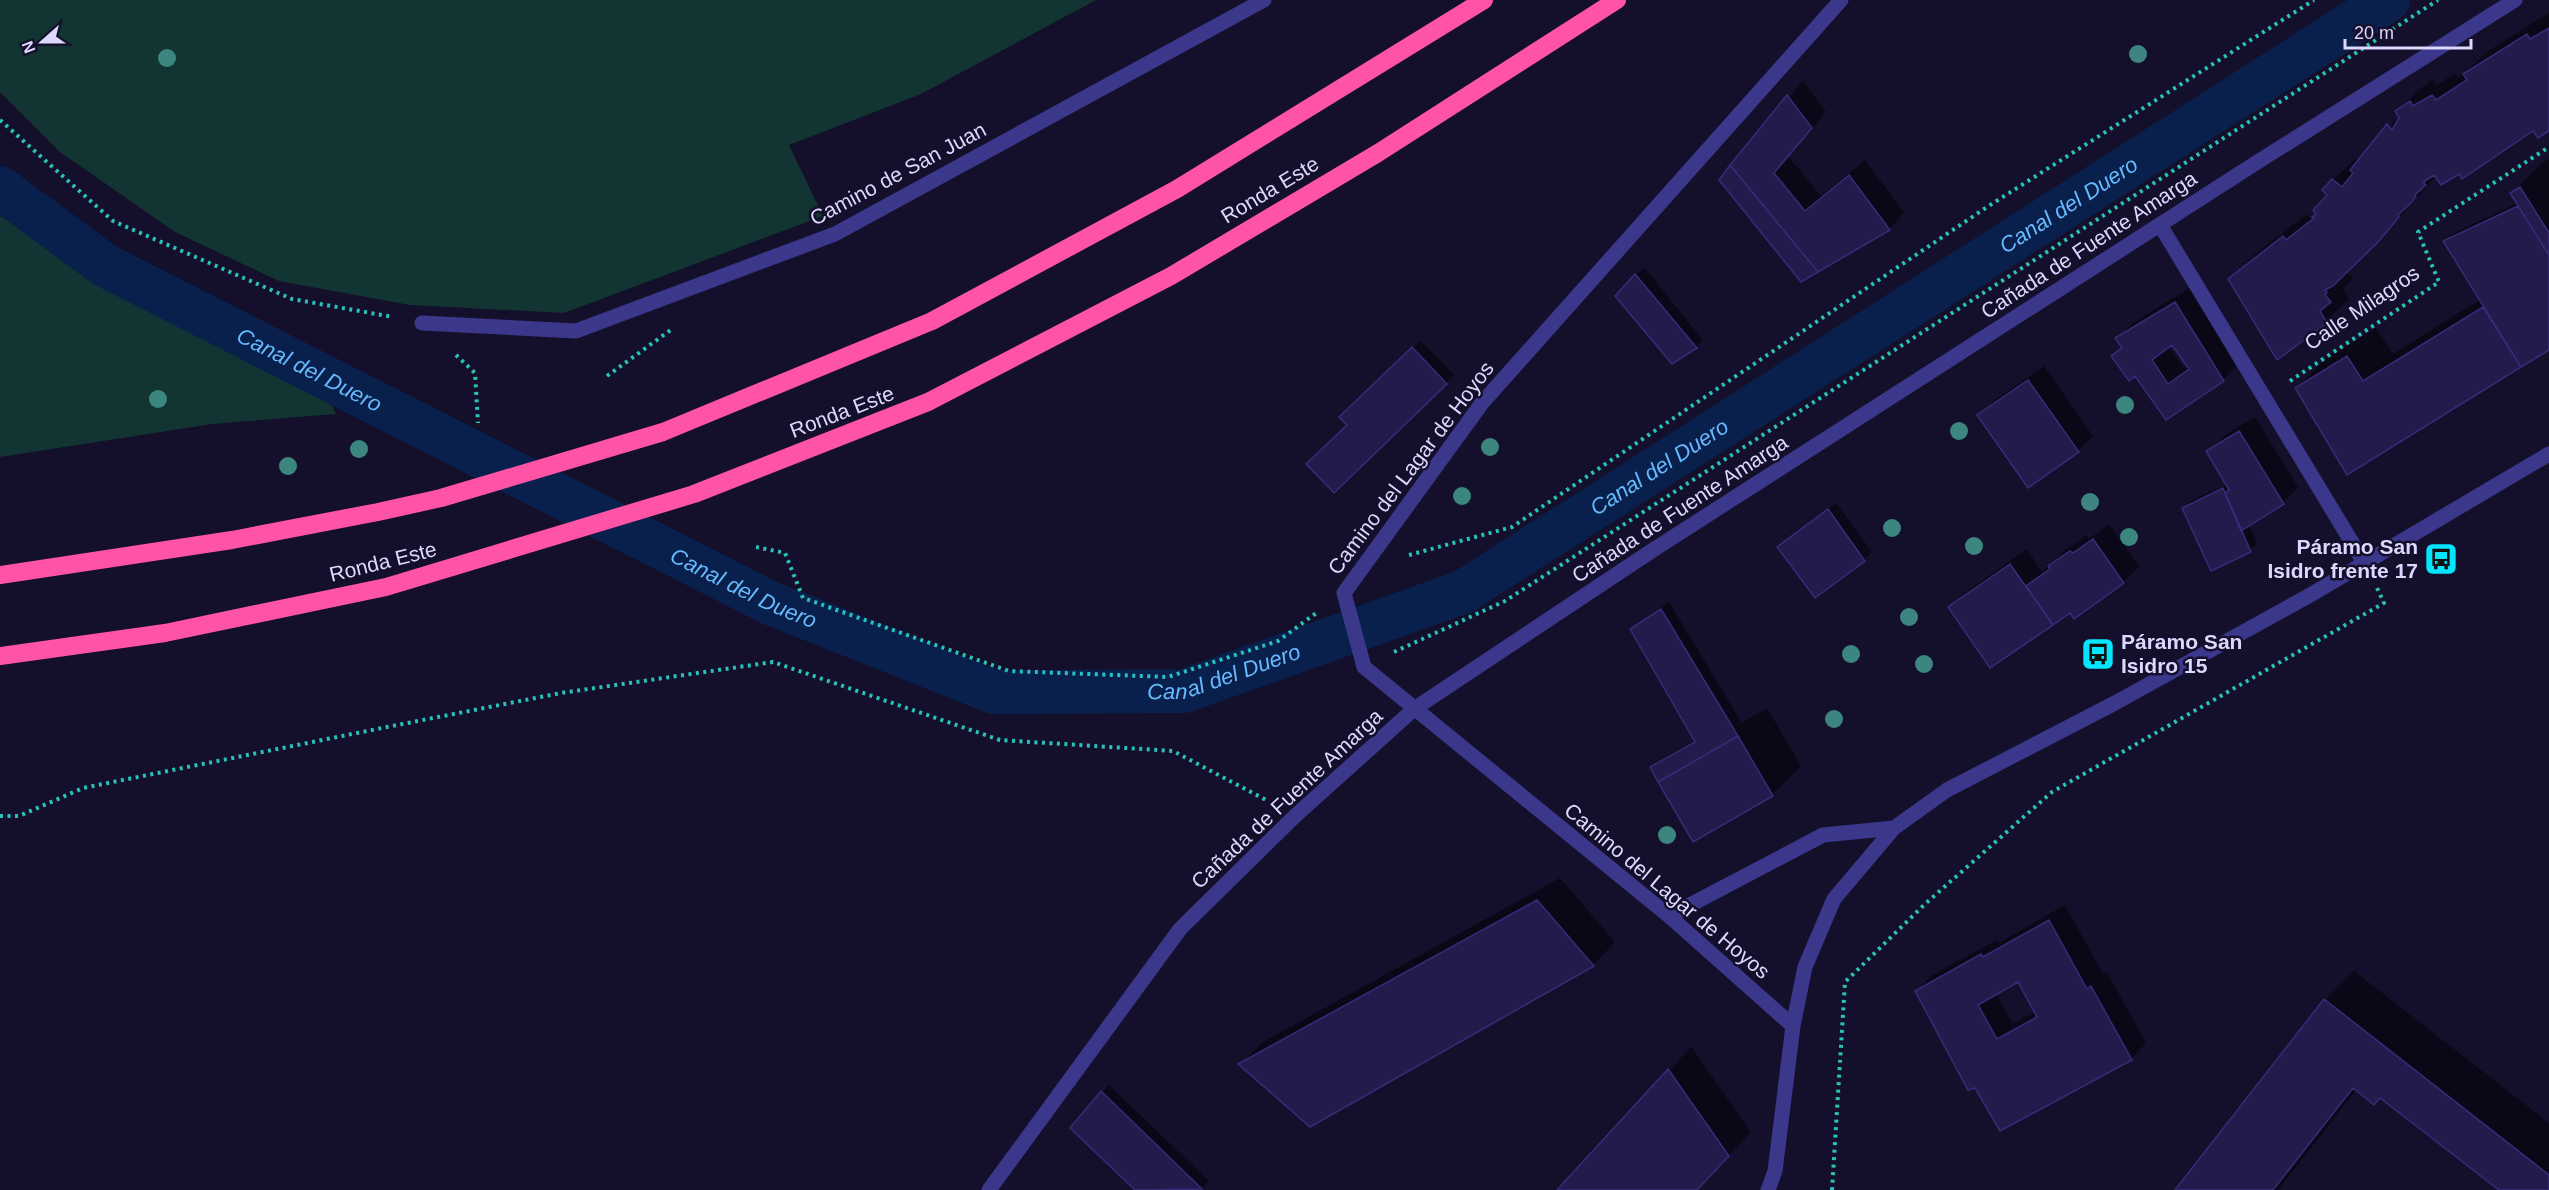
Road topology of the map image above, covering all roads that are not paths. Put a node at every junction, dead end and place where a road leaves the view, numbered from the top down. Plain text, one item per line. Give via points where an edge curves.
1 (1264, 0) edge
2 (1484, 0) edge
3 (1617, 0) edge
4 (1841, 0) edge
5 (2514, 0) edge
6 (2160, 225) junction
7 (422, 323) road end
8 (2549, 454) edge
9 (2365, 564) junction
10 (0, 576) edge
11 (0, 656) edge
12 (1414, 709) junction
13 (1894, 828) junction
14 (1669, 916) junction
15 (1793, 1026) junction
16 (989, 1190) edge
17 (1768, 1190) edge

1 - 7 street, Camino de San Juan via 835,234 576,331
2 - 10 highway via 1177,189 932,321 663,432 441,498 232,540
3 - 11 highway, Ronda Este via 1378,153 1171,276 928,402 694,494 386,587 165,633
4 - 12 street, Camino del Lagar de Hoyos via 1482,403 1344,593 1364,667
5 - 6 street, Cañada de Fuente Amarga
6 - 9 street
6 - 12 street, Cañada de Fuente Amarga via 1653,550
8 - 9 street
9 - 13 street via 2115,704 1947,790
12 - 14 street, Camino del Lagar de Hoyos
12 - 16 street, Cañada de Fuente Amarga via 1295,816 1180,929
13 - 14 street via 1823,835
13 - 15 street via 1834,899 1805,967
14 - 15 street, Camino del Lagar de Hoyos
15 - 17 street via 1775,1172

